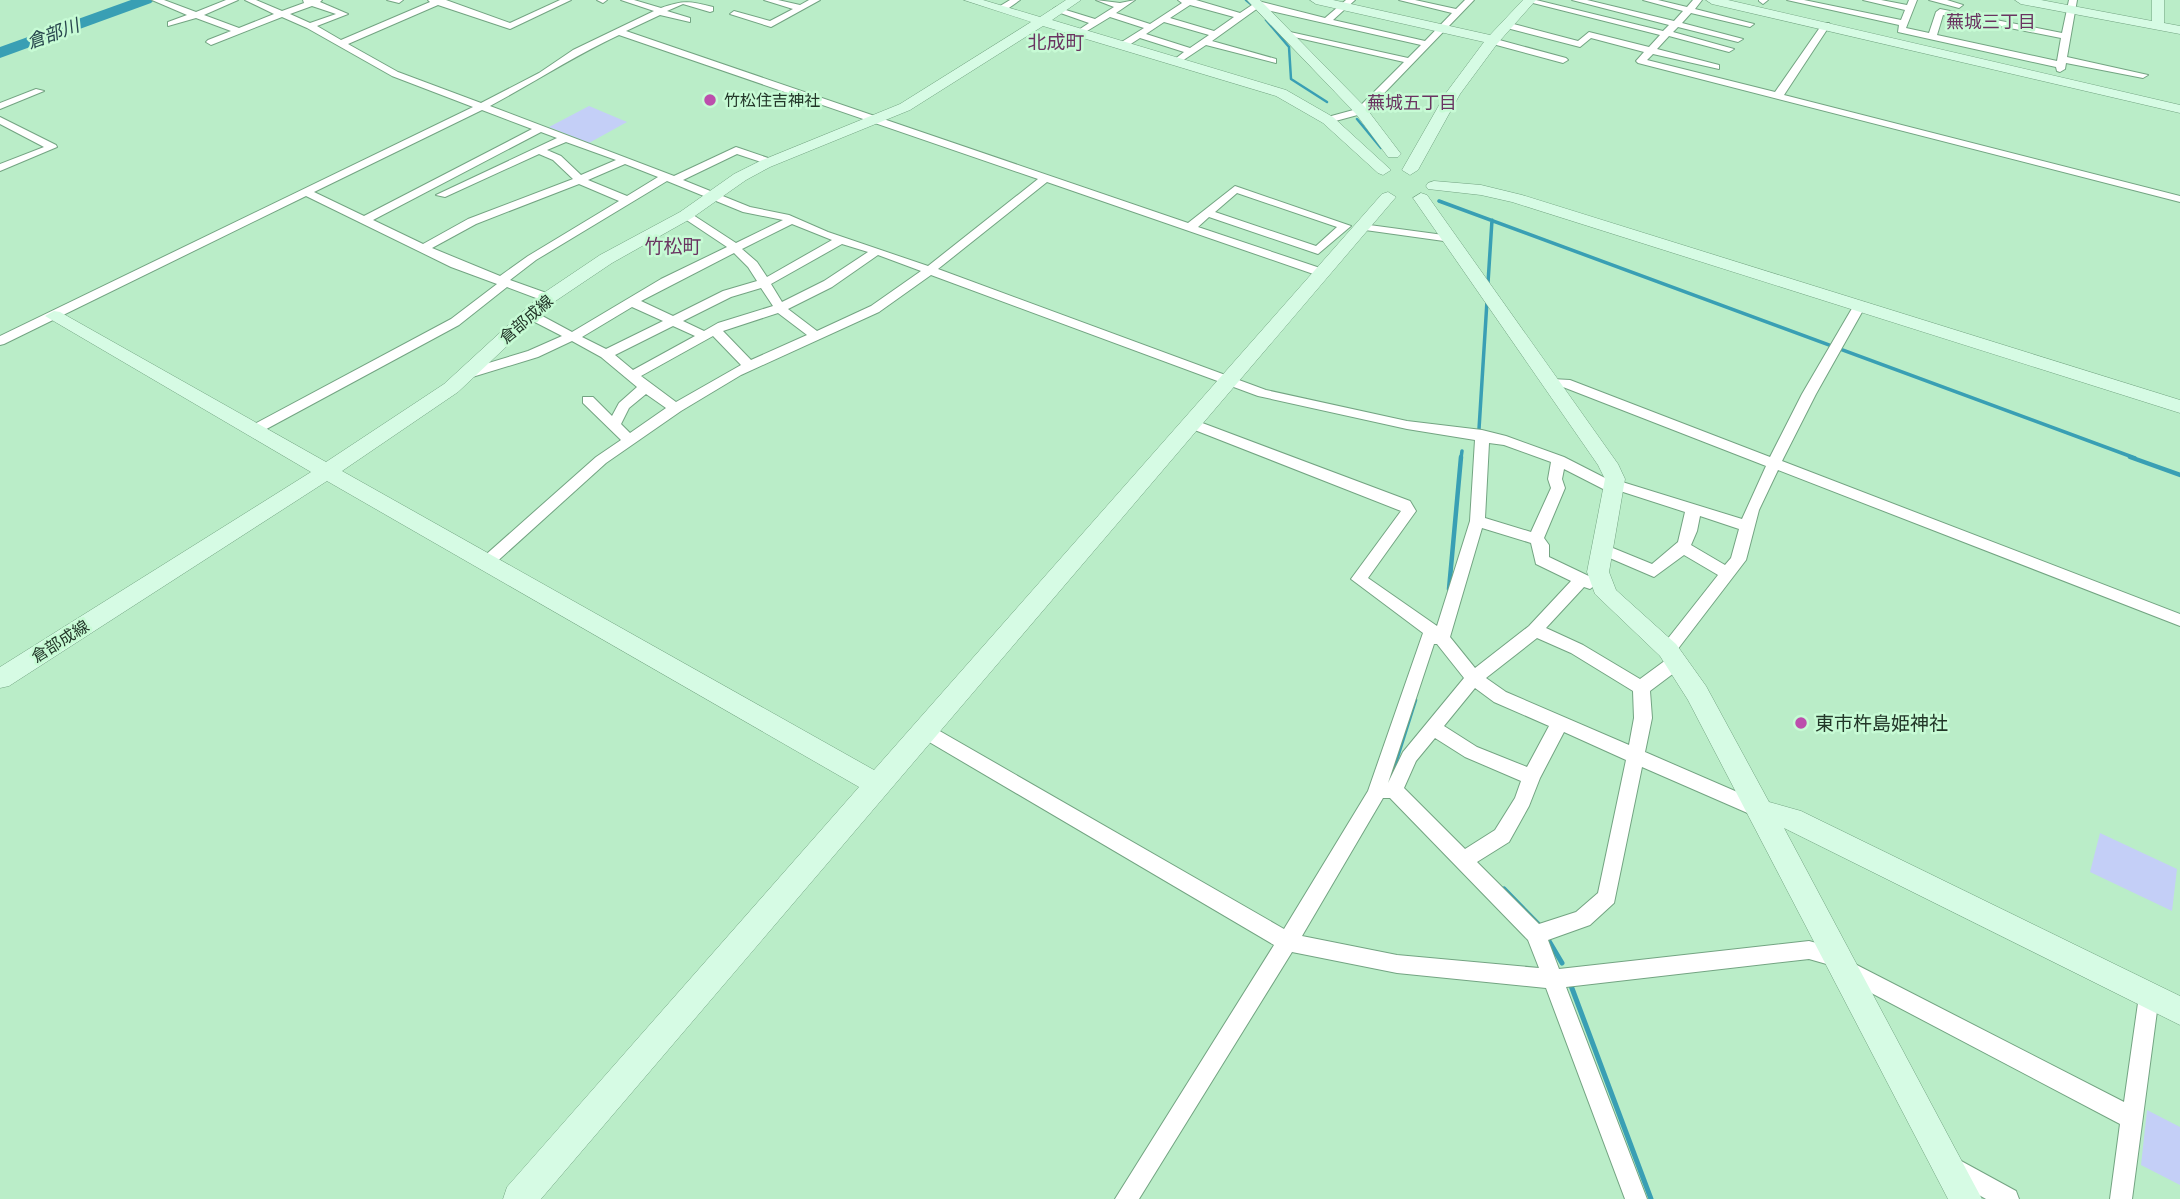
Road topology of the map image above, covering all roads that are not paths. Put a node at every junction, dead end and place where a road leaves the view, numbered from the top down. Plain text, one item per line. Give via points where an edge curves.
1 (156, 0) edge
2 (234, 0) edge
3 (249, 0) edge
4 (391, 0) edge
5 (400, 0) edge
6 (567, 0) edge
7 (625, 0) edge
8 (768, 0) edge
9 (816, 0) edge
10 (970, 0) edge
11 (1016, 0) edge
12 (1075, 0) edge
13 (1100, 0) edge
14 (1131, 0) edge
15 (1320, 0) edge
16 (1403, 0) edge
17 (1470, 0) edge
18 (1576, 0) edge
19 (1647, 0) edge
20 (1698, 0) edge
21 (1712, 0) edge
22 (1791, 0) edge
23 (1867, 0) edge
24 (1933, 0) edge
25 (2021, 0) edge
26 (2158, 0) edge
27 (312, 1) edge
28 (437, 1) edge
29 (683, 1) edge
30 (1187, 1) edge
31 (1529, 1) edge
32 (1757, 2) edge
33 (1256, 3) edge
34 (1347, 3) edge
35 (1911, 4) edge
36 (2072, 5) edge
37 (1122, 6) junction
38 (800, 8) junction
39 (1003, 8) junction
40 (710, 9) dead end
41 (1688, 10) junction
42 (661, 11) junction
43 (1459, 12) junction
44 (284, 13) junction
45 (734, 13) dead end
46 (1109, 14) junction
47 (195, 15) junction
48 (1049, 15) junction
49 (1241, 16) junction
50 (1163, 19) junction
51 (687, 20) dead end
52 (1327, 21) junction
53 (1097, 22) junction
54 (1904, 23) junction
55 (171, 24) dead end
56 (1675, 24) junction
57 (1750, 24) dead end
58 (1506, 25) junction
59 (1826, 25) junction
60 (310, 26) junction
61 (2158, 26) junction
62 (1151, 27) junction
63 (1444, 28) junction
64 (2180, 30) edge
65 (240, 31) junction
66 (1082, 31) junction
67 (2067, 31) junction
68 (619, 32) junction
69 (1284, 32) junction
70 (1665, 33) junction
71 (1216, 34) junction
72 (1139, 35) junction
73 (1932, 37) junction
74 (1738, 39) dead end
75 (1492, 41) junction
76 (211, 42) dead end
77 (1205, 42) junction
78 (341, 43) junction
79 (1427, 44) junction
80 (1123, 45) junction
81 (1729, 49) dead end
82 (1192, 51) junction
83 (1650, 51) junction
84 (1563, 60) dead end
85 (1273, 61) dead end
86 (1410, 61) junction
87 (1176, 62) junction
88 (1716, 67) dead end
89 (2060, 67) junction
90 (2143, 75) dead end
91 (39, 92) dead end
92 (1778, 96) junction
93 (0, 106) edge
94 (482, 106) junction
95 (2180, 109) edge
96 (1361, 111) junction
97 (0, 120) edge
98 (878, 120) junction
99 (1328, 120) junction
100 (542, 128) junction
101 (566, 138) junction
102 (540, 151) junction
103 (1393, 154) dead end
104 (625, 160) junction
105 (770, 162) junction
106 (0, 168) edge
107 (1410, 170) junction
108 (1046, 178) junction
109 (670, 179) junction
110 (581, 181) junction
111 (1379, 184) junction
112 (306, 192) junction
113 (1428, 192) junction
114 (440, 195) dead end
115 (712, 197) junction
116 (2180, 199) edge
117 (627, 200) junction
118 (1207, 213) junction
119 (686, 215) junction
120 (364, 220) junction
121 (792, 220) junction
122 (1362, 227) junction
123 (1190, 228) junction
124 (842, 239) junction
125 (1451, 239) junction
126 (424, 248) junction
127 (735, 248) junction
128 (877, 251) junction
129 (930, 270) junction
130 (1322, 273) junction
131 (503, 282) junction
132 (765, 283) junction
133 (548, 298) junction
134 (632, 302) junction
135 (1860, 306) junction
136 (780, 308) junction
137 (529, 314) junction
138 (54, 316) junction
139 (674, 322) junction
140 (710, 333) junction
141 (574, 336) junction
142 (817, 337) junction
143 (0, 341) edge
144 (606, 354) junction
145 (749, 366) junction
146 (464, 375) junction
147 (631, 376) junction
148 (1230, 382) junction
149 (1552, 383) junction
150 (645, 387) junction
151 (588, 400) dead end
152 (2180, 407) edge
153 (676, 408) junction
154 (1192, 424) junction
155 (613, 425) junction
156 (254, 430) junction
157 (1482, 435) junction
158 (629, 440) junction
159 (1559, 460) junction
160 (1774, 463) junction
161 (326, 472) junction
162 (1614, 486) junction
163 (1693, 509) junction
164 (1476, 521) junction
165 (1747, 526) junction
166 (1536, 539) junction
167 (1682, 547) junction
168 (1603, 549) junction
169 (487, 562) junction
170 (1728, 574) junction
171 (1582, 579) junction
172 (1603, 589) junction
173 (2180, 620) edge
174 (1535, 630) junction
175 (1442, 638) junction
176 (1672, 656) junction
177 (1474, 678) junction
178 (0, 679) edge
179 (1641, 688) junction
180 (1560, 723) junction
181 (1435, 729) junction
182 (925, 730) junction
183 (1636, 756) junction
184 (1531, 777) junction
185 (876, 784) junction
186 (1391, 787) junction
187 (1762, 811) junction
188 (1468, 857) junction
189 (1543, 932) junction
190 (1287, 942) junction
191 (1843, 964) junction
192 (1553, 979) junction
193 (2149, 996) junction
194 (2180, 1011) edge
195 (2132, 1118) junction
196 (1948, 1165) junction
197 (519, 1199) edge
198 (1126, 1199) edge
199 (1636, 1199) edge
200 (1966, 1199) edge
201 (2008, 1199) edge
202 (2121, 1199) edge

1 - 47 street
2 - 47 street
3 - 44 street
4 - 5 street
6 - 28 street via 510,26
7 - 42 street
8 - 38 street
9 - 38 street
10 - 39 street
11 - 39 street
12 - 48 street, 倉部成線
13 - 37 street
14 - 37 street
15 - 34 street
16 - 43 street
17 - 43 street
18 - 56 street
19 - 41 street
20 - 41 street
21 - 32 street
22 - 54 street
23 - 35 street
24 - 67 street
25 - 36 street
26 - 61 street
27 - 44 street
27 - 60 street via 344,14
28 - 78 street
29 - 40 street
29 - 42 street
30 - 49 street
30 - 50 street
31 - 58 street
31 - 70 street
32 - 59 street
33 - 49 street
33 - 52 street
33 - 69 street
34 - 52 street
34 - 63 street
35 - 54 street
36 - 61 street
36 - 67 street
37 - 46 street
38 - 45 street via 771,24
39 - 48 street
41 - 56 street
41 - 57 street
42 - 51 street
42 - 68 street
43 - 63 street
44 - 60 street
44 - 65 street
46 - 53 street
46 - 62 street
47 - 55 street
47 - 65 street
48 - 53 street
48 - 66 street
48 - 98 street, 倉部成線
49 - 71 street
50 - 62 street
50 - 71 street
52 - 79 street
53 - 66 street
54 - 73 street via 1901,30
56 - 70 street
56 - 74 street
58 - 75 street
58 - 83 street via 1580,44 1589,35
59 - 89 street
59 - 92 street
60 - 78 street
61 - 64 street
62 - 72 street
63 - 75 street
63 - 79 street
65 - 76 street
66 - 80 street
67 - 73 street via 1940,12
67 - 89 street
68 - 94 street
68 - 98 street
69 - 86 street
69 - 96 street
70 - 81 street
70 - 83 street
71 - 77 street
72 - 80 street
72 - 82 street
73 - 89 street
75 - 84 street
75 - 107 street via 1452,93
77 - 82 street
77 - 85 street
78 - 94 street via 395,74
79 - 86 street
80 - 87 street
82 - 87 street
83 - 88 street
83 - 92 street via 1641,61
86 - 96 street
87 - 99 street via 1281,93
89 - 90 street
89 - 95 street
91 - 93 street
92 - 116 street
94 - 100 street
94 - 112 street
96 - 99 street
96 - 103 street
97 - 106 street via 52,147
98 - 105 street, 倉部成線
98 - 108 street
99 - 111 street
100 - 101 street
100 - 120 street
101 - 102 street
101 - 104 street
102 - 110 street via 557,158
102 - 114 street
104 - 109 street
104 - 110 street
105 - 109 street via 736,150
105 - 115 street, 倉部成線
107 - 111 street
107 - 113 street via 1424,174
108 - 123 street
108 - 129 street
109 - 115 street
109 - 117 street
110 - 117 street
110 - 126 street via 524,199 450,231
111 - 113 street via 1405,200
111 - 122 street
112 - 120 street
112 - 138 street
113 - 125 street
113 - 135 street via 1481,190 1516,198
115 - 119 street, 倉部成線
115 - 121 street
117 - 131 street via 532,258
118 - 118 street via 1235,189 1345,226 1318,251
118 - 123 street
119 - 127 street
119 - 133 street, 倉部成線 via 606,259
120 - 126 street
121 - 124 street
121 - 127 street
122 - 125 street
122 - 130 street
123 - 130 street
124 - 128 street
124 - 132 street
125 - 149 street
126 - 131 street
127 - 132 street
127 - 134 street
128 - 129 street
128 - 136 street via 828,284
129 - 142 street via 875,310
129 - 148 street
130 - 148 street
131 - 133 street
131 - 156 street via 455,323
132 - 136 street
132 - 139 street via 727,294
133 - 137 street, 倉部成線
134 - 139 street
134 - 141 street
135 - 152 street
135 - 160 street
136 - 140 street
136 - 142 street
137 - 141 street
137 - 146 street, 倉部成線
138 - 143 street
138 - 156 street
139 - 140 street
139 - 144 street
140 - 145 street
140 - 147 street
141 - 144 street
141 - 146 street
142 - 145 street
144 - 147 street
145 - 153 street
146 - 161 street, 倉部成線
147 - 150 street
148 - 154 street
148 - 157 street via 1312,406
149 - 160 street via 1565,383
149 - 162 street via 1608,464
150 - 153 street
150 - 155 street via 624,406
151 - 155 street
153 - 158 street
154 - 175 street via 1405,505 1409,511 1359,579
154 - 182 street
155 - 158 street
156 - 161 street
157 - 159 street
157 - 164 street
158 - 169 street
159 - 162 street
159 - 166 street via 1558,488
160 - 165 street
160 - 173 street
161 - 169 street
161 - 178 street, 倉部成線
162 - 163 street
162 - 168 street
163 - 165 street
163 - 167 street via 1692,534
164 - 166 street
164 - 175 street
165 - 170 street via 1738,560
166 - 171 street via 1541,560
167 - 168 street via 1654,571
167 - 170 street
168 - 172 street via 1598,572
169 - 185 street
170 - 176 street
171 - 172 street
171 - 174 street
172 - 176 street
174 - 177 street
174 - 179 street
175 - 177 street
175 - 186 street via 1428,637
176 - 179 street
176 - 187 street
177 - 180 street via 1500,697
177 - 181 street
179 - 183 street via 1643,718
180 - 183 street
180 - 184 street
181 - 184 street via 1471,752
181 - 186 street via 1409,757
182 - 185 street
182 - 190 street
183 - 187 street
183 - 189 street via 1606,897 1589,916
184 - 188 street via 1523,801 1502,835
185 - 197 street
186 - 188 street
186 - 190 street
187 - 191 street
187 - 193 street via 1792,819
188 - 189 street
189 - 192 street
190 - 192 street via 1397,964
190 - 198 street
191 - 192 street via 1809,950
191 - 195 street
191 - 196 street
192 - 199 street
193 - 194 street
193 - 195 street
195 - 202 street
196 - 200 street
196 - 201 street

